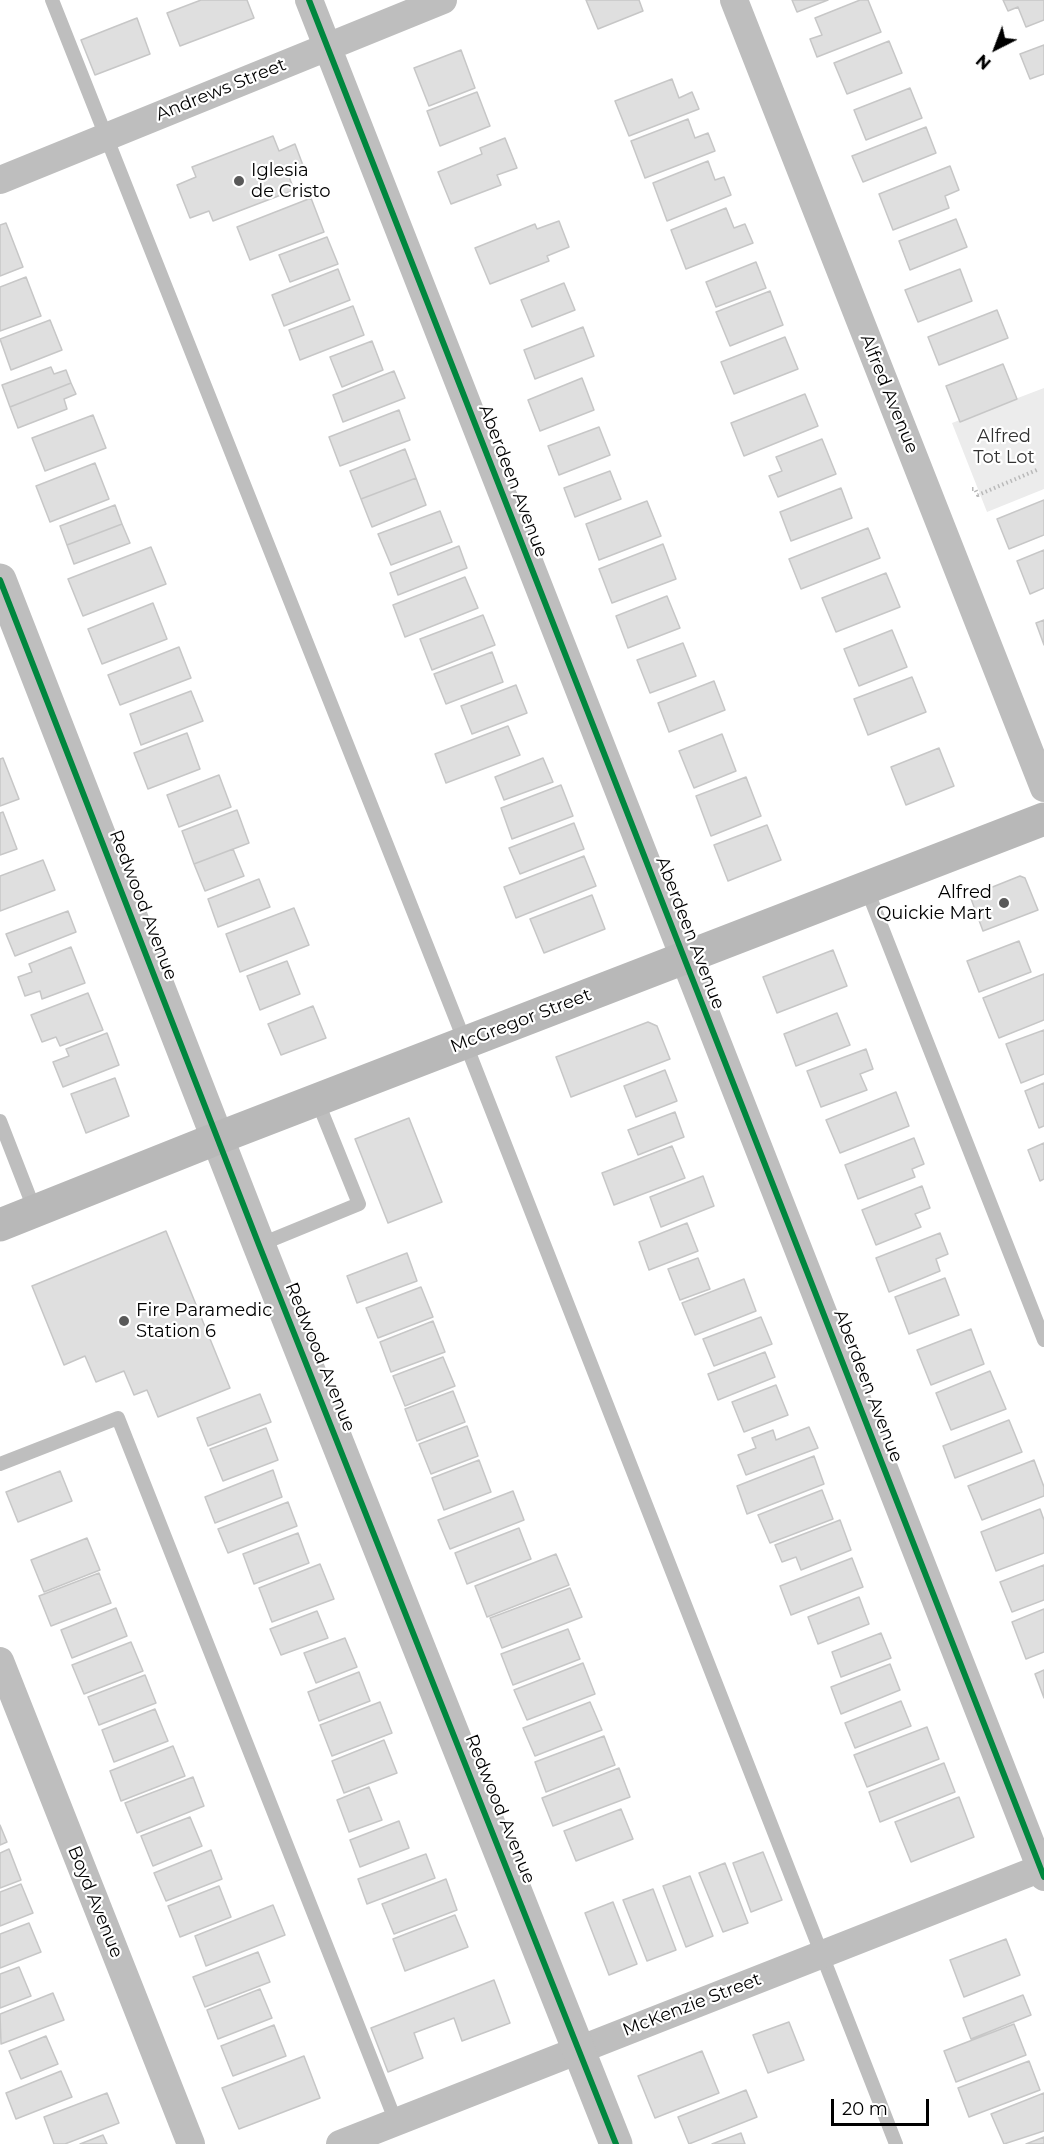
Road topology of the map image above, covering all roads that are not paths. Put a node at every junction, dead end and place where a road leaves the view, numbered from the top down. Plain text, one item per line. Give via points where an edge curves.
1 (52, 0) edge
2 (309, 0) edge
3 (442, 0) edge
4 (734, 0) edge
5 (327, 46) junction
6 (105, 137) junction
7 (0, 180) edge
8 (0, 580) edge
9 (1044, 788) edge
10 (1044, 819) edge
11 (866, 887) junction
12 (684, 958) junction
13 (465, 1042) junction
14 (317, 1099) junction
15 (0, 1121) edge
16 (218, 1137) junction
17 (35, 1211) junction
18 (0, 1225) edge
19 (259, 1245) junction
20 (1044, 1340) edge
21 (0, 1464) edge
22 (0, 1661) edge
23 (1043, 1871) edge
24 (822, 1955) junction
25 (579, 2049) junction
26 (396, 2122) junction
27 (191, 2144) edge
28 (340, 2144) edge
29 (616, 2144) edge
30 (896, 2144) edge

1 - 6 lane
2 - 5 street, Aberdeen Avenue
3 - 5 street, Andrews Street
4 - 9 street, Alfred Avenue
5 - 6 street, Andrews Street
5 - 12 street, Aberdeen Avenue
6 - 7 street, Andrews Street
6 - 13 lane
8 - 16 street, Redwood Avenue
10 - 11 main road, McGregor Street
11 - 12 main road, McGregor Street
11 - 20 lane
12 - 13 main road, McGregor Street
12 - 23 street, Aberdeen Avenue
13 - 14 main road, McGregor Street
13 - 24 lane
14 - 16 main road, McGregor Street
14 - 19 lane via 358,1204
15 - 17 lane
16 - 17 main road, McGregor Street
16 - 19 street, Redwood Avenue
17 - 18 main road, McGregor Street
19 - 25 street, Redwood Avenue
21 - 26 lane via 118,1418
22 - 27 street, Boyd Avenue
23 - 24 street, McKenzie Street
24 - 25 street, McKenzie Street
24 - 30 lane
25 - 26 street, McKenzie Street
25 - 29 street, Redwood Avenue
26 - 28 street, McKenzie Street

